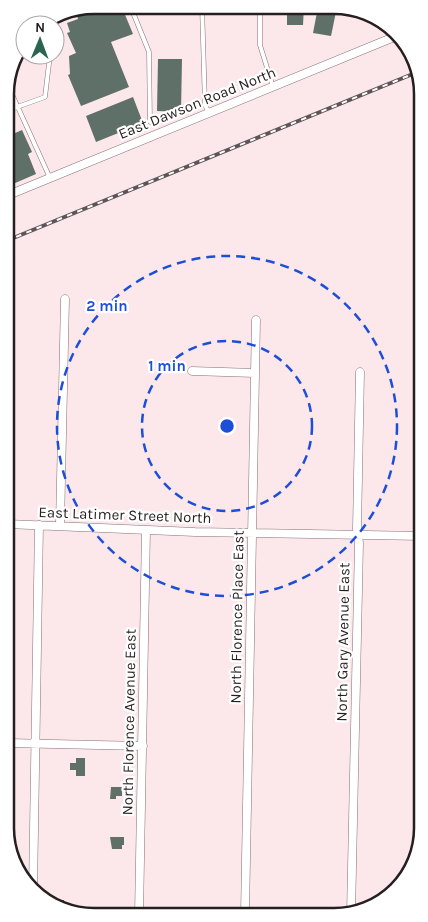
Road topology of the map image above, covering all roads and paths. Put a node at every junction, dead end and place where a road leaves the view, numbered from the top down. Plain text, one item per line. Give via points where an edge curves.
1 (134, 14) edge
2 (202, 14) edge
3 (260, 14) edge
4 (392, 38) edge
5 (49, 65) edge
6 (272, 87) junction
7 (14, 98) edge
8 (18, 106) junction
9 (14, 108) edge
10 (209, 113) junction
11 (150, 122) dead end
12 (50, 178) junction
13 (14, 193) edge
14 (65, 299) dead end
15 (256, 320) dead end
16 (192, 371) dead end
17 (360, 372) dead end
18 (256, 373) junction
19 (14, 524) edge
20 (39, 525) junction
21 (60, 525) junction
22 (146, 530) junction
23 (252, 533) junction
24 (358, 535) junction
25 (414, 536) edge
26 (14, 743) edge
27 (36, 744) junction
28 (143, 746) junction
29 (33, 881) edge
30 (351, 907) edge
31 (139, 908) edge
32 (245, 908) edge

1 - 11 lane via 149,52
2 - 10 lane via 205,105
3 - 6 lane via 260,45
4 - 6 street, East Dawson Road North
5 - 8 lane via 45,97
6 - 10 street, East Dawson Road North
7 - 8 lane
8 - 9 lane
8 - 12 lane
10 - 12 street, East Dawson Road North
12 - 13 street, East Dawson Road North
14 - 21 street
15 - 18 street, North Florence Place East
16 - 18 street
17 - 24 street, North Gary Avenue East
18 - 23 street, North Florence Place East
19 - 20 street, East Latimer Street North
20 - 21 street, East Latimer Street North
20 - 27 street
21 - 22 street, East Latimer Street North
22 - 23 street, East Latimer Street North
22 - 28 street, North Florence Avenue East
23 - 24 street, East Latimer Street North
23 - 32 street, North Florence Place East
24 - 25 street, East Latimer Street North
24 - 30 street, North Gary Avenue East
26 - 27 street
27 - 28 street
27 - 29 street
28 - 31 street, North Florence Avenue East

